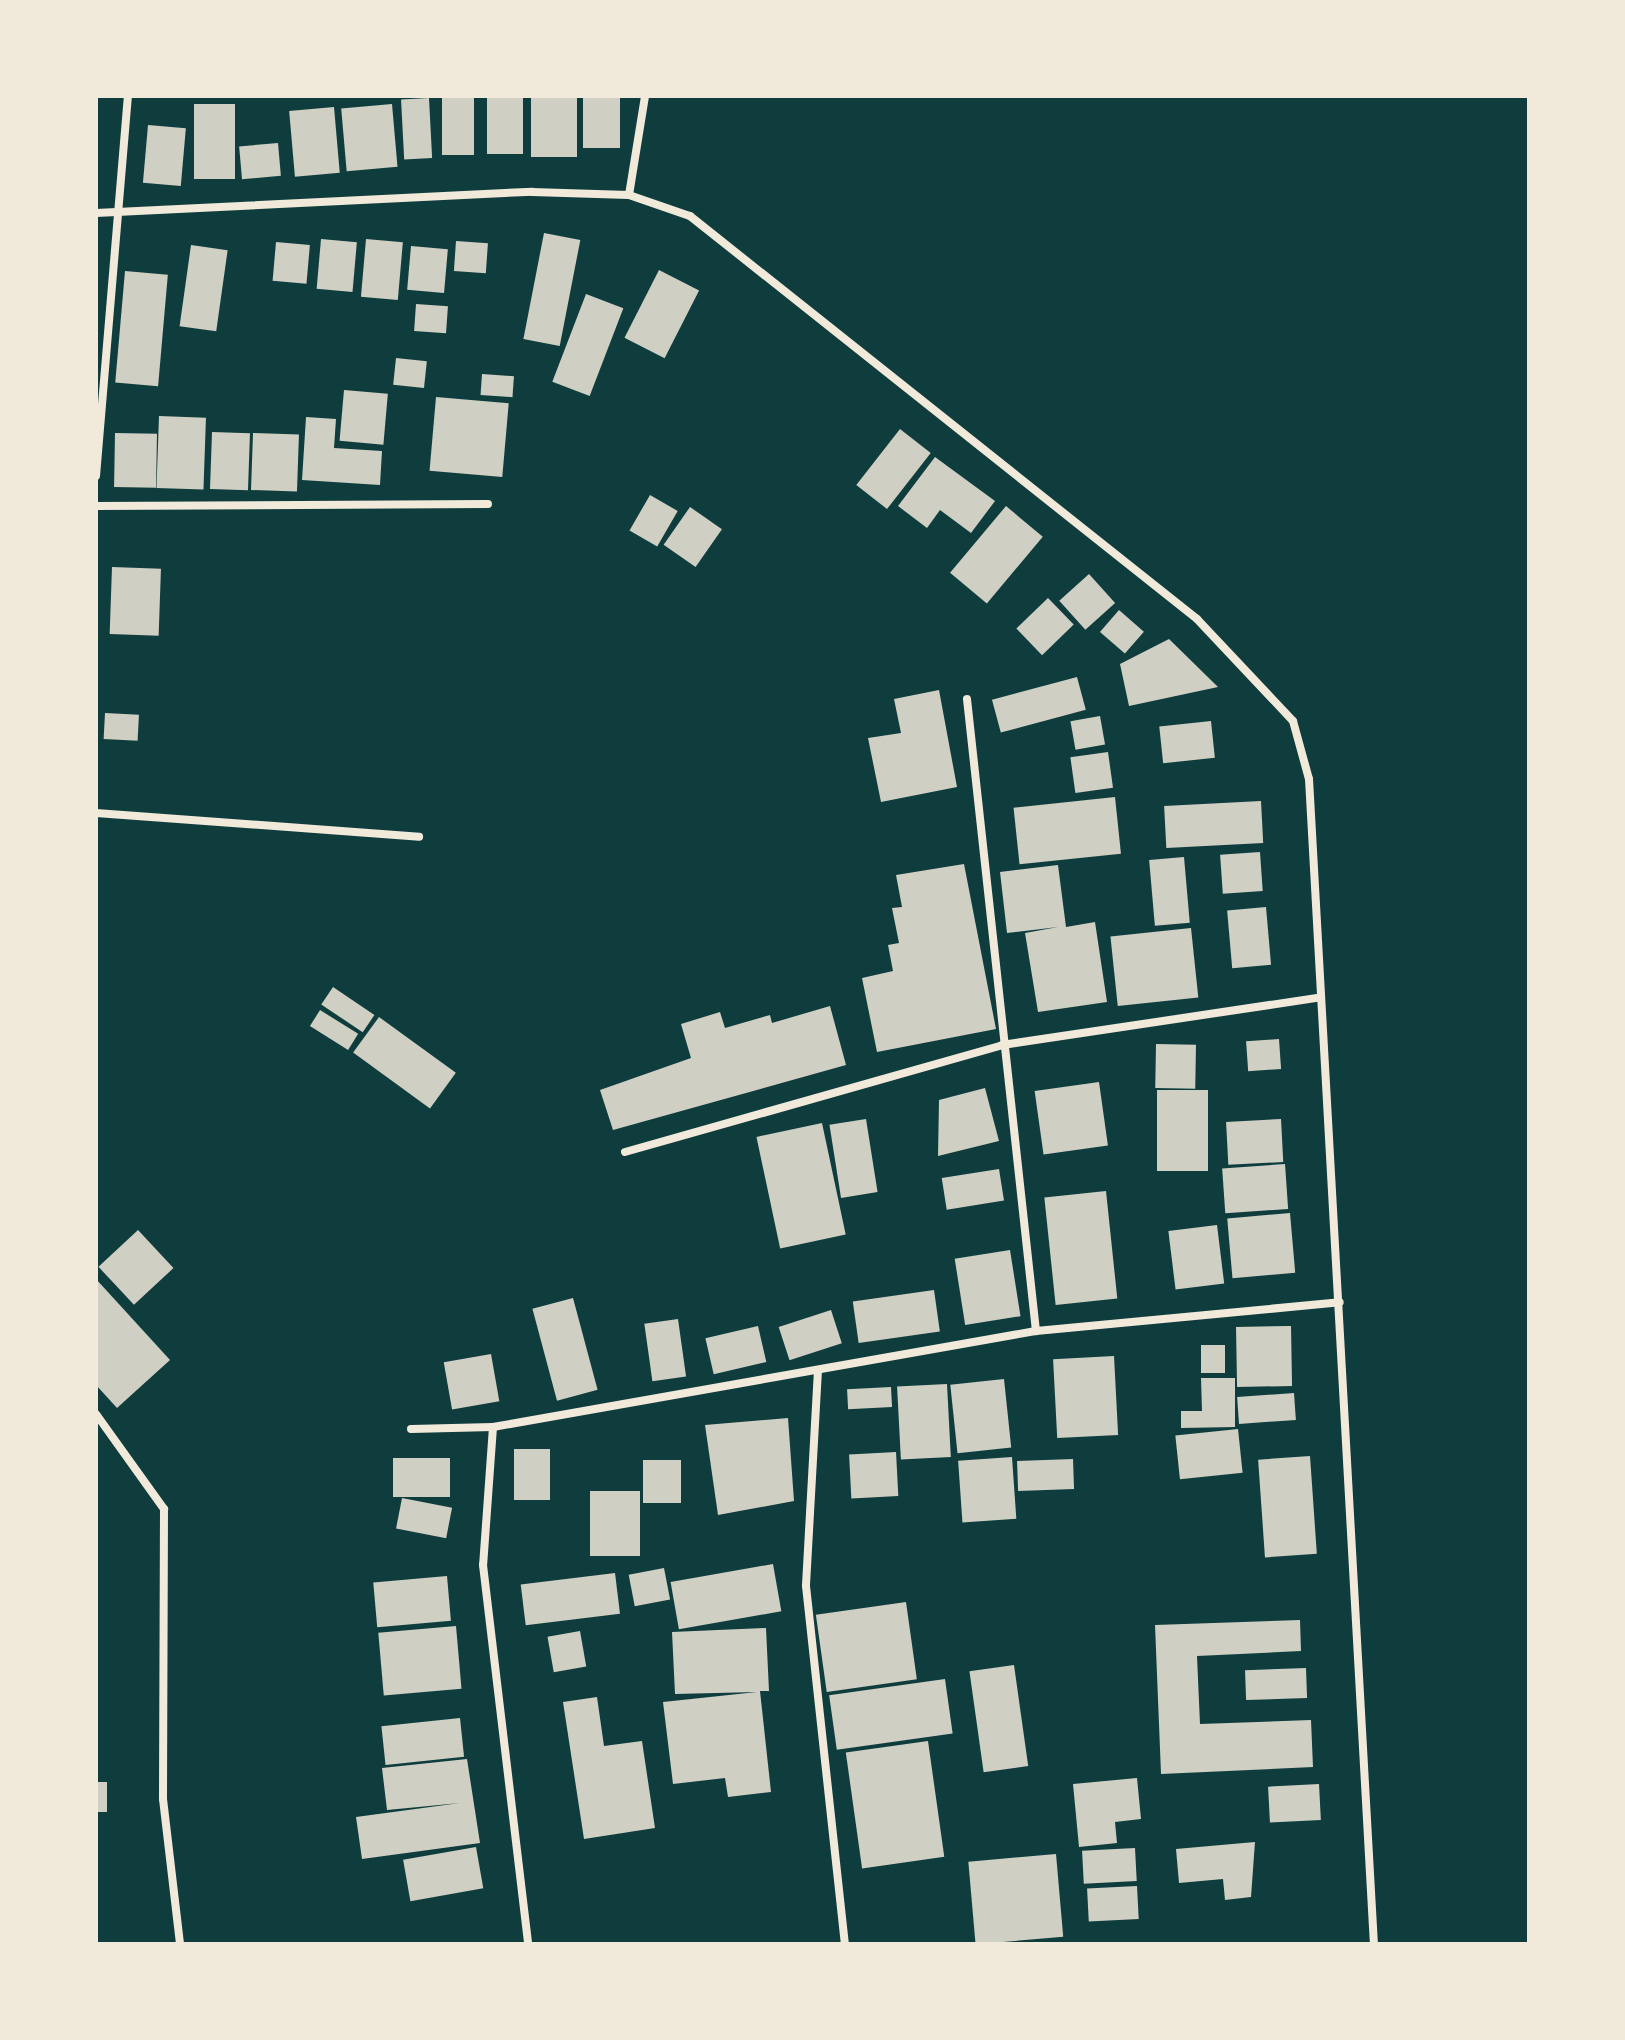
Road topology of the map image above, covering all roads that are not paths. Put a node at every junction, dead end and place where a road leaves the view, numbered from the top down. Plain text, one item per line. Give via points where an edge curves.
1 (128, 96) edge
2 (645, 96) edge
3 (629, 195) junction
4 (115, 212) junction
5 (96, 213) edge
6 (96, 476) edge
7 (488, 504) dead end
8 (96, 506) edge
9 (967, 699) dead end
10 (96, 813) edge
11 (419, 837) dead end
12 (1316, 998) junction
13 (1002, 1045) junction
14 (625, 1152) dead end
15 (1340, 1302) junction
16 (1036, 1331) junction
17 (818, 1370) junction
18 (96, 1414) edge
19 (493, 1427) junction
20 (411, 1429) dead end
21 (180, 1944) edge
22 (528, 1944) edge
23 (845, 1944) edge
24 (1374, 1944) edge

1 - 4 street
2 - 3 street
3 - 4 street via 532,192
3 - 12 street via 690,216 746,258 1197,619 1293,721 1309,779
4 - 5 street
4 - 6 street
7 - 8 street
9 - 13 street
10 - 11 street
12 - 13 street
12 - 15 street
13 - 14 street
13 - 16 street
15 - 16 street
15 - 24 street
16 - 17 street
17 - 19 street
17 - 23 street via 806,1586
18 - 21 street via 164,1509 163,1799
19 - 20 street
19 - 22 street via 483,1565

